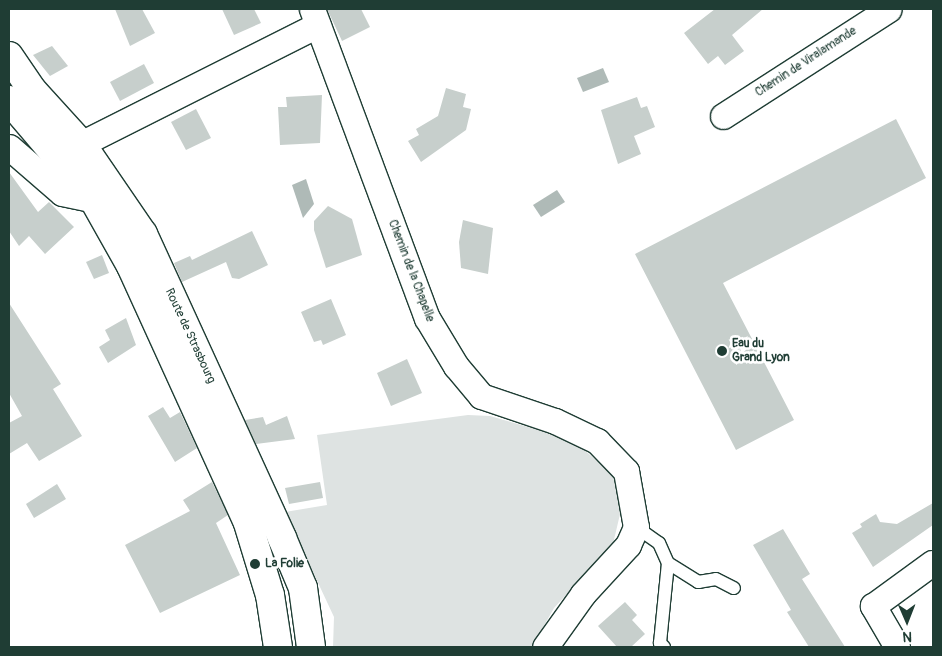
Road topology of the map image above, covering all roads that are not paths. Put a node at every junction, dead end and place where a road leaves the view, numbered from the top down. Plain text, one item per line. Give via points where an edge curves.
1 (889, 9) edge
2 (315, 17) edge
3 (9, 56) edge
4 (9, 79) edge
5 (9, 100) edge
6 (724, 116) dead end
7 (9, 147) edge
8 (70, 150) junction
9 (94, 200) junction
10 (636, 527) junction
11 (668, 563) junction
12 (932, 563) edge
13 (734, 588) dead end
14 (552, 641) edge
15 (278, 647) edge
16 (291, 647) edge
17 (311, 647) edge
18 (664, 647) edge
19 (897, 647) edge

1 - 6 street, Chemin de Viralamande
2 - 8 street
2 - 10 street, Chemin de la Chapelle via 427,318 456,366 481,396 555,421 596,441 611,454 626,471
3 - 8 main road, Route de Strasbourg
4 - 8 lane
5 - 8 main road, Route de Strasbourg
7 - 9 street via 62,193
8 - 9 main road, Route de Strasbourg
8 - 16 lane via 104,194 134,242 214,414 259,516
8 - 17 main road, Route de Strasbourg via 143,234 303,588
9 - 15 main road, Route de Strasbourg via 157,319 248,520 270,595
10 - 11 lane via 658,543
10 - 14 street via 628,545
11 - 13 lane via 698,582 716,579
11 - 18 lane via 660,643
12 - 19 street via 873,606

